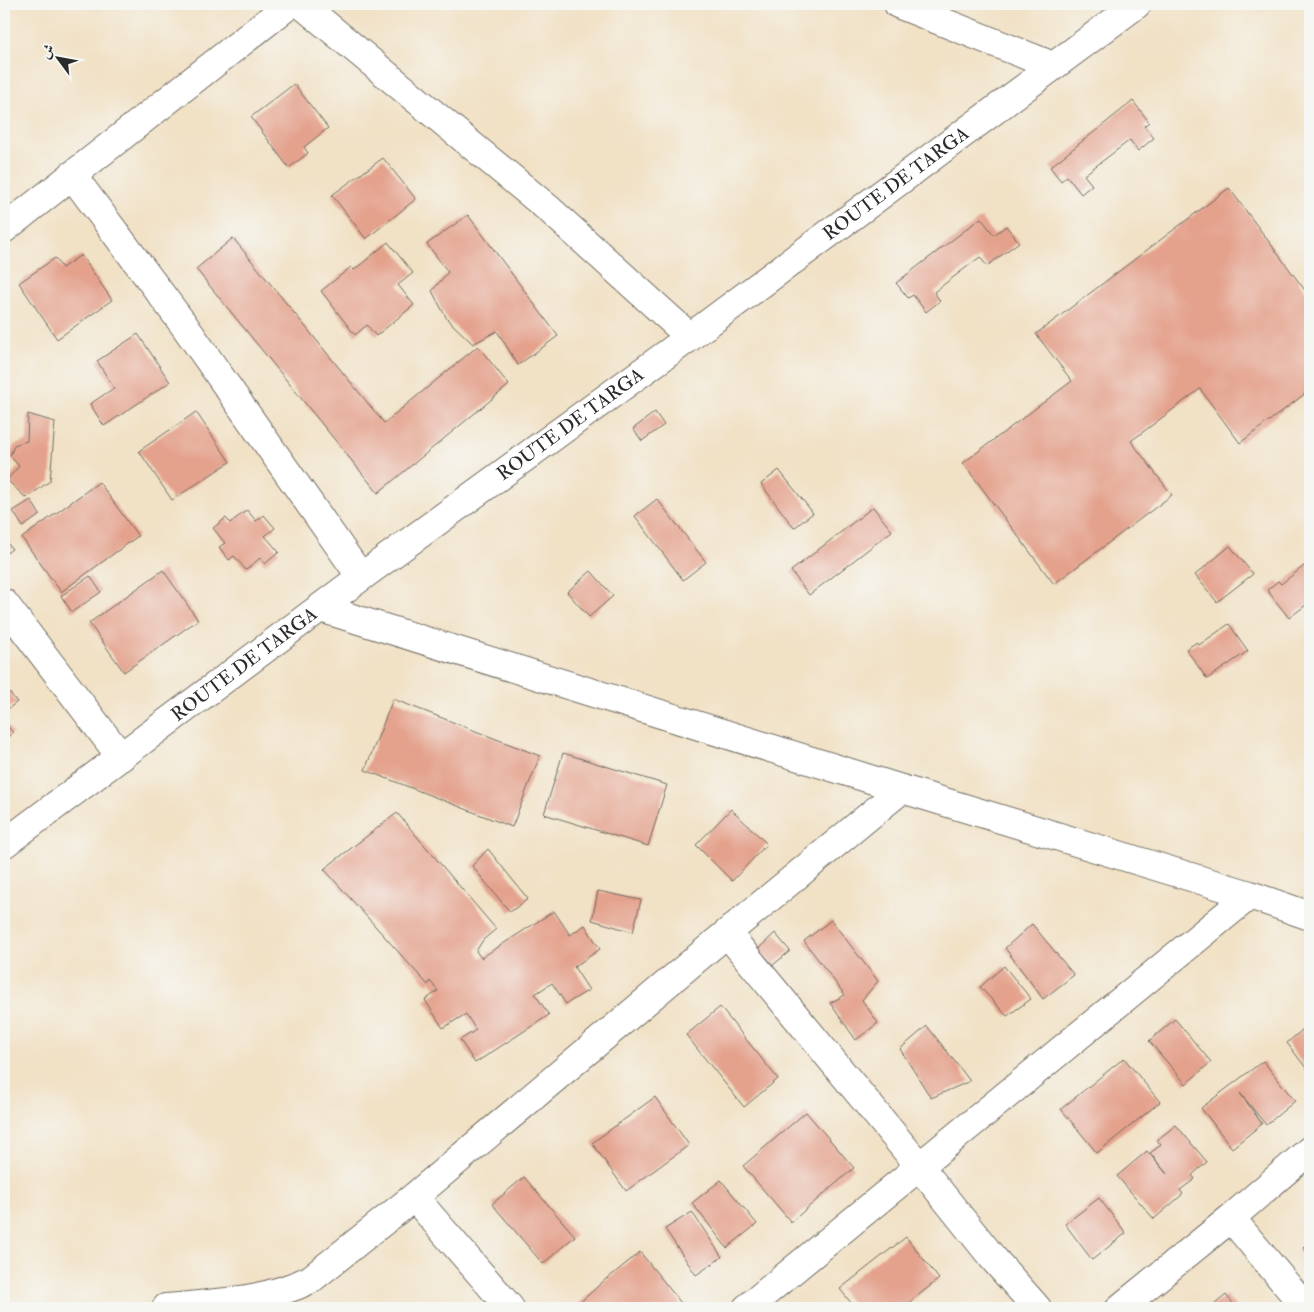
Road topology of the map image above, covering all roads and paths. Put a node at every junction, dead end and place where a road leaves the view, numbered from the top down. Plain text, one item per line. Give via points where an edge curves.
1 (290, 4) edge
2 (301, 4) edge
3 (898, 4) edge
4 (1137, 4) edge
5 (1053, 66) junction
6 (72, 175) junction
7 (4, 229) edge
8 (690, 337) junction
9 (361, 577) junction
10 (4, 603) edge
11 (320, 608) junction
12 (122, 756) junction
13 (902, 789) junction
14 (4, 844) edge
15 (1250, 895) junction
16 (1310, 916) edge
17 (727, 933) junction
18 (1310, 1150) edge
19 (920, 1167) junction
20 (414, 1197) junction
21 (1230, 1218) junction
22 (166, 1308) edge
23 (510, 1308) edge
24 (747, 1308) edge
25 (1037, 1308) edge
26 (1120, 1308) edge
27 (1306, 1308) edge

1 - 6 street
2 - 8 street via 550,210
3 - 5 street
4 - 5 street, ROUTE DE TARGA
5 - 8 street, ROUTE DE TARGA
6 - 7 street
6 - 9 street via 184,325
8 - 9 street, ROUTE DE TARGA
9 - 11 street, ROUTE DE TARGA
10 - 12 street
11 - 12 street, ROUTE DE TARGA
11 - 13 street
12 - 14 street, ROUTE DE TARGA
13 - 15 street
13 - 17 street
15 - 16 street
15 - 19 street
17 - 19 street
17 - 20 street
18 - 21 street
19 - 24 street
19 - 25 street via 992,1258
20 - 22 street via 310,1280 292,1289 257,1298
20 - 23 street
21 - 26 street
21 - 27 street

